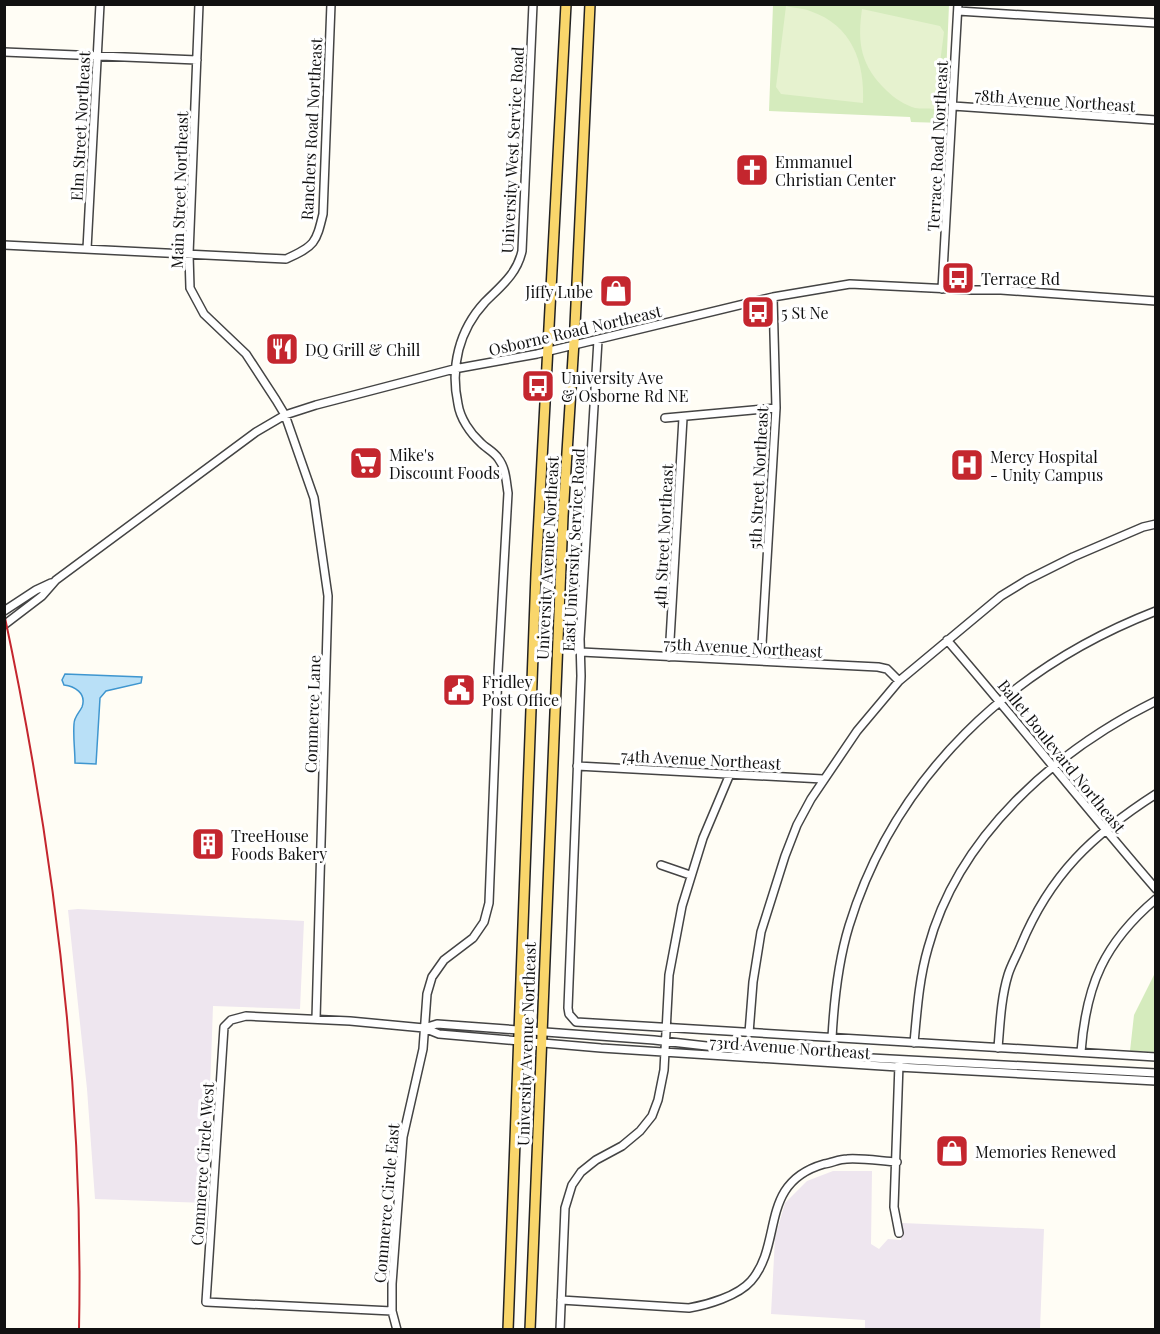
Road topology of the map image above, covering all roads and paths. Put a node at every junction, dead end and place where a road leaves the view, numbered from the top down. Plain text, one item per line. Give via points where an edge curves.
1 (100, 4) edge
2 (199, 4) edge
3 (331, 4) edge
4 (533, 4) edge
5 (566, 4) edge
6 (590, 4) edge
7 (958, 8) edge
8 (1155, 23) edge
9 (4, 52) edge
10 (98, 56) junction
11 (197, 60) junction
12 (953, 106) junction
13 (1155, 120) edge
14 (4, 244) edge
15 (87, 249) junction
16 (189, 254) junction
17 (942, 289) junction
18 (773, 297) junction
19 (1155, 301) edge
20 (598, 340) junction
21 (573, 345) junction
22 (549, 351) junction
23 (454, 369) junction
24 (776, 408) junction
25 (285, 415) junction
26 (665, 418) dead end
27 (683, 418) junction
28 (1155, 524) edge
29 (56, 580) junction
30 (4, 611) edge
31 (1155, 611) edge
32 (4, 625) edge
33 (947, 640) junction
34 (581, 652) junction
35 (669, 657) junction
36 (761, 661) junction
37 (899, 681) junction
38 (1155, 701) edge
39 (1001, 702) junction
40 (577, 766) junction
41 (1052, 768) junction
42 (730, 774) junction
43 (824, 779) junction
44 (1155, 794) edge
45 (1106, 831) junction
46 (662, 866) dead end
47 (690, 875) junction
48 (1155, 889) edge
49 (1155, 898) edge
50 (569, 1014) joint
51 (316, 1019) junction
52 (224, 1027) joint
53 (666, 1027) junction
54 (424, 1028) junction
55 (749, 1034) junction
56 (519, 1035) junction
57 (541, 1037) junction
58 (832, 1038) junction
59 (665, 1041) junction
60 (914, 1043) junction
61 (998, 1048) junction
62 (664, 1052) junction
63 (1081, 1052) junction
64 (1155, 1057) edge
65 (899, 1058) junction
66 (898, 1068) junction
67 (1155, 1073) edge
68 (1155, 1080) edge
69 (897, 1162) junction
70 (899, 1233) dead end
71 (561, 1300) junction
72 (392, 1311) junction
73 (397, 1329) edge
74 (508, 1329) edge
75 (530, 1329) edge
76 (560, 1329) edge

1 - 10 street, Elm Street Northeast
2 - 11 street, Main Street Northeast
3 - 16 street, Ranchers Road Northeast via 323,213 317,238 307,250 286,259
4 - 23 street, University West Service Road via 519,262 476,312 461,342
5 - 22 main road, University Avenue Northeast
6 - 21 main road, University Avenue Northeast
7 - 8 street
7 - 12 street, Terrace Road Northeast
9 - 10 street
10 - 11 street
10 - 15 street, Elm Street Northeast
11 - 16 street, Main Street Northeast
12 - 13 street, 78th Avenue Northeast
12 - 17 street, Terrace Road Northeast
14 - 15 street
15 - 16 street
16 - 25 street, Main Street Northeast via 190,288 204,314 246,354
17 - 18 street, Osborne Road Northeast via 850,284
17 - 19 street, Osborne Road Northeast
18 - 20 street, Osborne Road Northeast
18 - 24 street, 5th Street Northeast
20 - 21 street, Osborne Road Northeast
20 - 34 street, East University Service Road
21 - 22 street, Osborne Road Northeast
21 - 57 main road, University Avenue Northeast
22 - 23 street, Osborne Road Northeast
22 - 56 main road, University Avenue Northeast via 536,574
23 - 25 street, Osborne Road Northeast
23 - 54 street, University West Service Road via 461,418 478,441 498,458 506,473 508,493 489,903 484,922 473,938 444,960 432,977 426,994
24 - 27 street
24 - 36 street, 5th Street Northeast
25 - 29 street, Osborne Road Northeast via 256,432
25 - 51 street, Commerce Lane via 314,498 328,596
26 - 27 street
27 - 35 street, 4th Street Northeast
28 - 33 street via 1027,580 1000,596
29 - 30 street, Osborne Road Northeast
29 - 32 street, Osborne Road Northeast
31 - 39 street via 1062,657
33 - 37 street
33 - 39 street, Ballet Boulevard Northeast
34 - 35 street, 75th Avenue Northeast
34 - 40 street, East University Service Road
35 - 36 street, 75th Avenue Northeast
36 - 37 street, 75th Avenue Northeast via 878,667 891,671
37 - 43 street
38 - 41 street via 1104,729
39 - 41 street, Ballet Boulevard Northeast
39 - 58 street via 953,745 888,831 849,927 836,990
40 - 42 street, 74th Avenue Northeast
40 - 50 street, East University Service Road
41 - 45 street, Ballet Boulevard Northeast
41 - 60 street via 1001,816 946,900 926,955
42 - 43 street, 74th Avenue Northeast
42 - 47 street
43 - 55 street via 797,825 761,932
44 - 45 street
45 - 48 street, Ballet Boulevard Northeast
45 - 61 street via 1067,867 1030,922 1008,975
46 - 47 street
47 - 53 street via 674,942
49 - 63 street via 1120,934 1095,977 1083,1021
50 - 53 street, 73rd Avenue Northeast via 576,1022
51 - 52 street, 73rd Avenue Northeast via 246,1016 231,1020
51 - 54 street, 73rd Avenue Northeast
52 - 72 street, Commerce Circle West via 206,1302
53 - 55 street, 73rd Avenue Northeast
53 - 59 street
54 - 56 street, 73rd Avenue Northeast via 437,1023
54 - 72 street, Commerce Circle East via 423,1049 402,1137
55 - 58 street, 73rd Avenue Northeast
56 - 57 street, 73rd Avenue Northeast
56 - 74 main road, University Avenue Northeast
57 - 59 street, 73rd Avenue Northeast
57 - 62 street, 73rd Avenue Northeast
57 - 75 main road, University Avenue Northeast
58 - 60 street, 73rd Avenue Northeast
59 - 62 street
59 - 65 street, 73rd Avenue Northeast via 759,1052
60 - 61 street, 73rd Avenue Northeast
61 - 63 street, 73rd Avenue Northeast
62 - 66 street, 73rd Avenue Northeast
62 - 71 street via 664,1070 652,1116 622,1146 581,1172 572,1185 565,1208
63 - 64 street, 73rd Avenue Northeast
65 - 66 street
65 - 67 street, 73rd Avenue Northeast
66 - 68 street, 73rd Avenue Northeast
66 - 69 street
69 - 70 street via 894,1207
69 - 71 street via 845,1159 812,1168 791,1182 778,1205 763,1262 750,1283 722,1300 689,1308
71 - 76 street
72 - 73 street, Commerce Circle East

